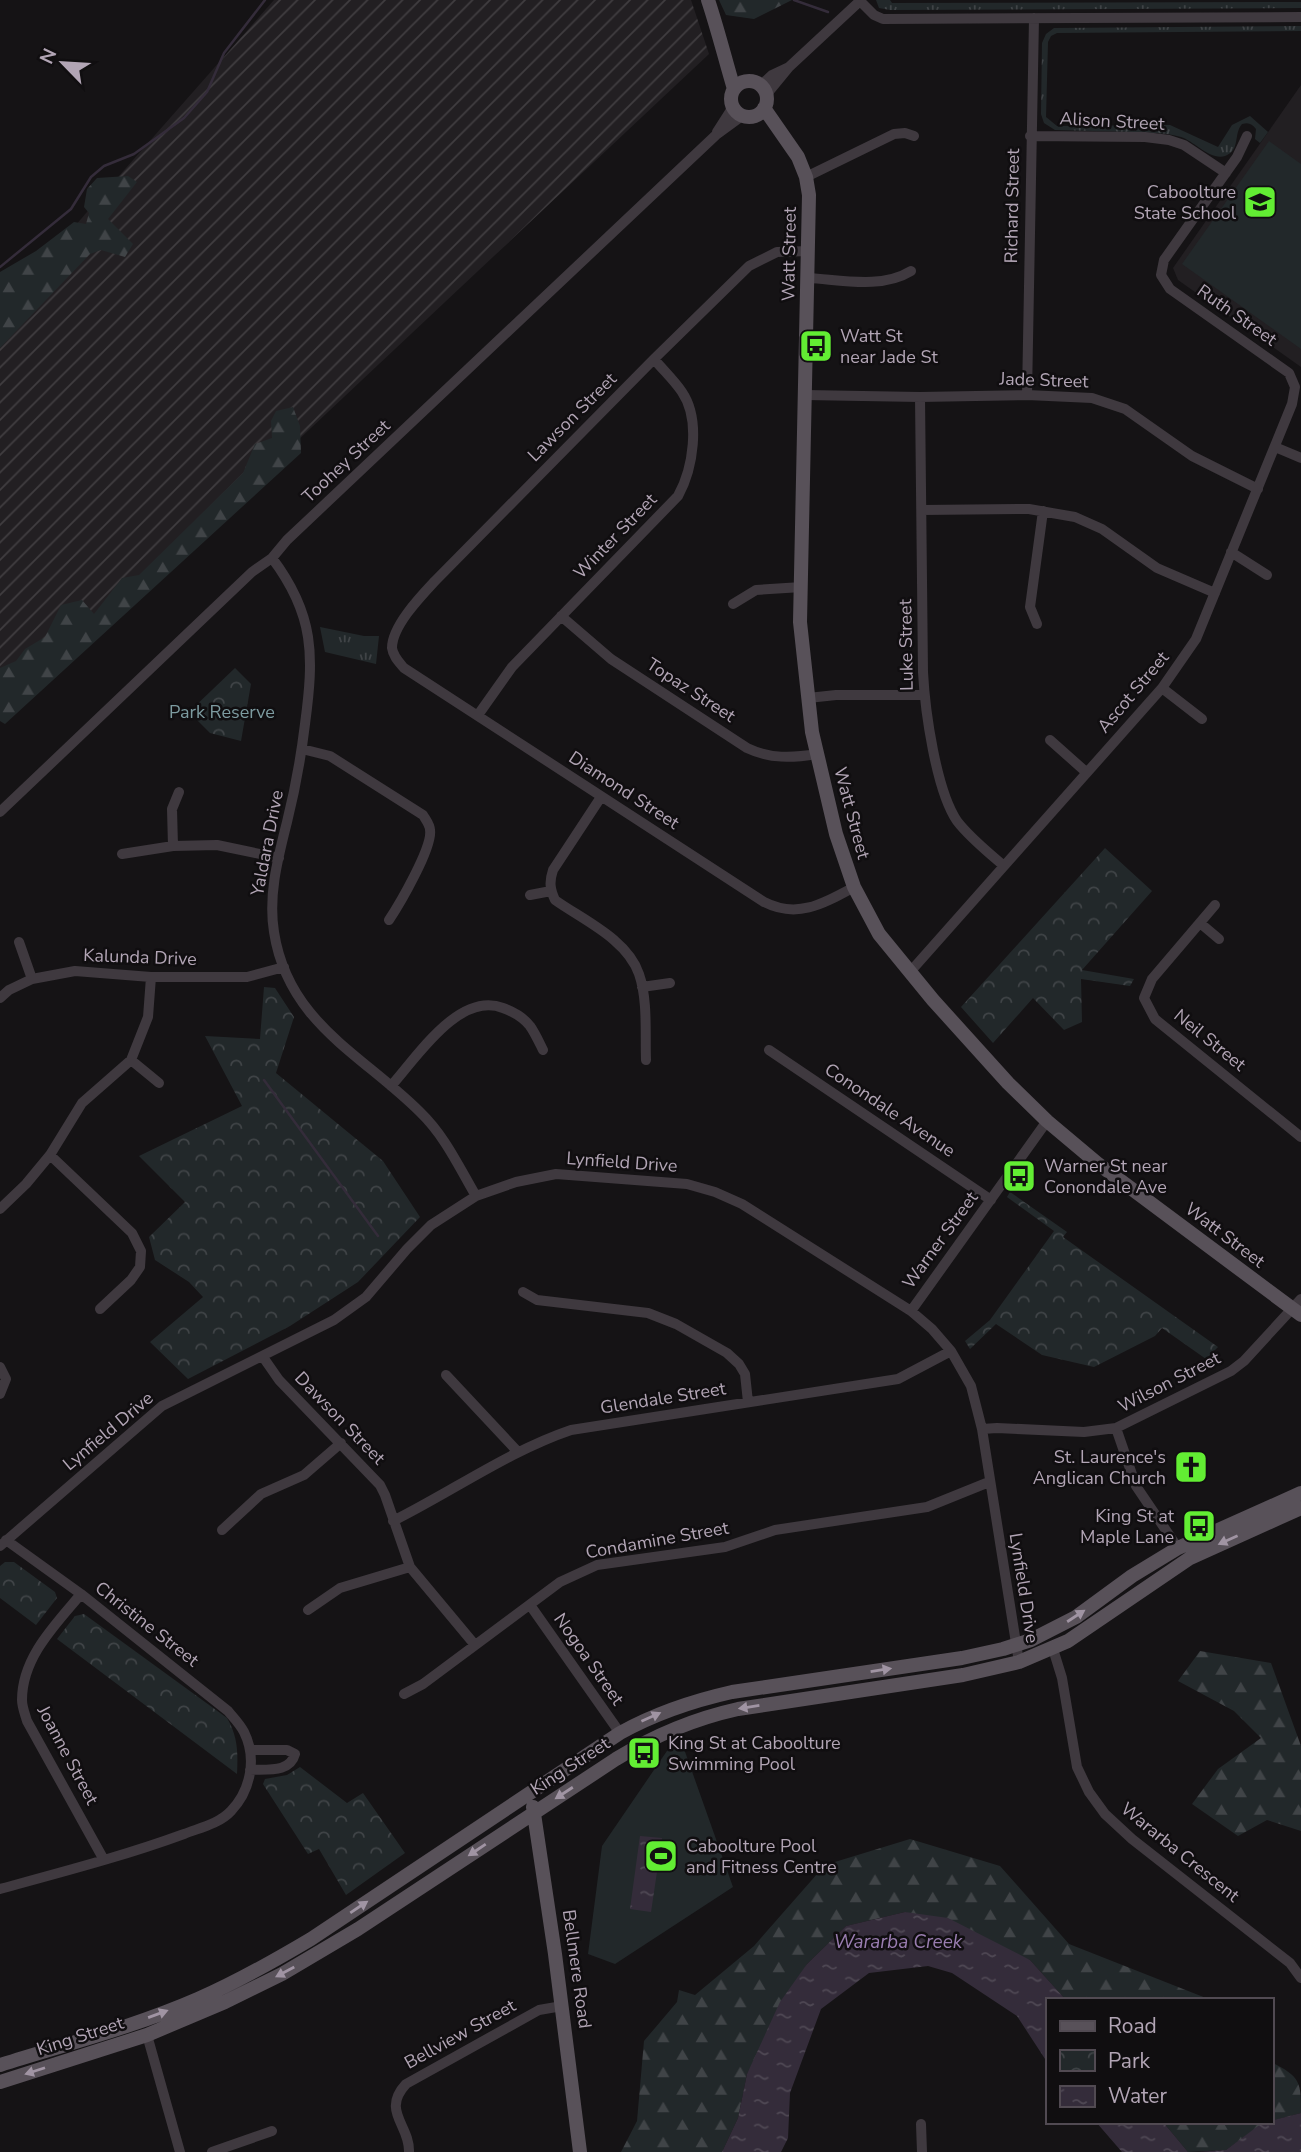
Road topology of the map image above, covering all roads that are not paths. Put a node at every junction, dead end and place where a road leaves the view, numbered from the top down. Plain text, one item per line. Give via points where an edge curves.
1 (708, 0) edge
2 (861, 1) edge
3 (1301, 17) edge
4 (1034, 18) junction
5 (739, 85) junction
6 (753, 105) junction
7 (914, 136) dead end
8 (1030, 136) junction
9 (1247, 136) dead end
10 (1226, 173) junction
11 (806, 177) junction
12 (809, 251) junction
13 (911, 271) dead end
14 (809, 278) junction
15 (654, 359) junction
16 (1295, 382) joint
17 (805, 395) junction
18 (1027, 395) junction
19 (920, 397) junction
20 (1275, 447) junction
21 (1301, 458) edge
22 (1258, 489) junction
23 (922, 510) junction
24 (1043, 510) junction
25 (1231, 552) junction
26 (272, 558) junction
27 (1267, 575) dead end
28 (802, 587) junction
29 (1215, 593) junction
30 (733, 604) dead end
31 (561, 616) junction
32 (1037, 624) dead end
33 (392, 649) joint
34 (1162, 688) junction
35 (924, 695) junction
36 (808, 698) junction
37 (478, 715) junction
38 (1202, 719) dead end
39 (1050, 740) dead end
40 (302, 749) junction
41 (817, 754) junction
42 (1086, 772) junction
43 (179, 792) dead end
44 (601, 797) junction
45 (0, 812) edge
46 (173, 846) junction
47 (122, 854) dead end
48 (279, 858) junction
49 (1004, 866) junction
50 (854, 887) junction
51 (551, 891) junction
52 (530, 895) dead end
53 (1215, 905) dead end
54 (389, 920) dead end
55 (1200, 923) junction
56 (1219, 939) dead end
57 (19, 942) dead end
58 (284, 967) junction
59 (910, 972) junction
60 (151, 977) junction
61 (32, 979) junction
62 (670, 983) dead end
63 (642, 987) junction
64 (0, 998) edge
65 (543, 1050) dead end
66 (769, 1050) dead end
67 (131, 1060) junction
68 (646, 1060) dead end
69 (159, 1083) dead end
70 (391, 1086) junction
71 (1047, 1121) junction
72 (1301, 1137) edge
73 (50, 1155) junction
74 (476, 1196) junction
75 (991, 1200) junction
76 (0, 1209) edge
77 (523, 1292) dead end
78 (1298, 1308) edge
79 (100, 1310) dead end
80 (911, 1311) junction
81 (951, 1351) junction
82 (263, 1357) junction
83 (0, 1367) edge
84 (446, 1375) dead end
85 (0, 1394) edge
86 (748, 1402) junction
87 (1116, 1428) junction
88 (982, 1429) junction
89 (341, 1443) junction
90 (518, 1452) junction
91 (989, 1482) junction
92 (1301, 1493) edge
93 (1301, 1508) edge
94 (393, 1521) junction
95 (222, 1530) dead end
96 (3, 1543) edge
97 (1178, 1548) junction
98 (410, 1567) junction
99 (81, 1594) junction
100 (530, 1605) junction
101 (308, 1610) dead end
102 (475, 1645) junction
103 (1015, 1646) junction
104 (1053, 1649) junction
105 (1019, 1662) junction
106 (813, 1681) junction
107 (404, 1694) dead end
108 (816, 1697) junction
109 (620, 1734) junction
110 (250, 1750) junction
111 (250, 1770) junction
112 (531, 1793) junction
113 (534, 1812) junction
114 (104, 1860) junction
115 (0, 1889) edge
116 (1301, 1978) edge
117 (562, 2006) junction
118 (147, 2035) junction
119 (0, 2064) edge
120 (0, 2082) edge
121 (921, 2124) dead end
122 (272, 2131) dead end
123 (180, 2152) edge
124 (212, 2152) edge
125 (409, 2152) edge
126 (580, 2152) edge
127 (922, 2152) edge

1 - 5 main road via 726,61
2 - 4 street via 883,19
2 - 6 street, Toohey Street
3 - 4 street
4 - 8 street, Richard Street
5 - 6 main road via 752,82
5 - 6 main road via 731,97
6 - 11 main road, Watt Street via 793,149
6 - 26 street, Toohey Street via 716,135
7 - 11 street via 894,135
8 - 10 street, Alison Street via 1169,140
8 - 18 street, Richard Street
9 - 10 street, Ruth Street
10 - 16 street, Ruth Street via 1156,276
11 - 12 main road, Watt Street
12 - 14 main road, Watt Street
12 - 15 street, Lawson Street via 777,252 757,261
13 - 14 street via 883,281
14 - 17 main road, Watt Street
15 - 31 street, Winter Street via 684,394 690,412 693,448 687,480 678,496
15 - 33 street, Lawson Street via 435,580 411,607
16 - 20 street, Ascot Street via 1292,404
17 - 19 street, Jade Street
17 - 28 main road, Watt Street
18 - 19 street, Jade Street
18 - 22 street, Jade Street via 1109,402 1192,456
19 - 23 street, Luke Street
20 - 21 street
20 - 22 street, Ascot Street
22 - 25 street, Ascot Street
23 - 24 street
23 - 35 street, Luke Street
24 - 29 street via 1090,522 1157,568
24 - 32 street via 1030,607
25 - 27 street
25 - 29 street, Ascot Street
26 - 40 street, Yaldara Drive via 299,603 309,638 312,672
26 - 45 street, Toohey Street via 251,572
28 - 30 street via 756,590
28 - 36 main road, Watt Street via 800,622
29 - 34 street, Ascot Street via 1196,639
31 - 37 street, Winter Street via 512,667
31 - 41 street, Topaz Street via 611,659 747,748 782,758
33 - 37 street, Diamond Street via 404,668
34 - 38 street
34 - 42 street, Ascot Street
35 - 36 street
35 - 49 street, Luke Street via 947,802 970,836
36 - 41 main road, Watt Street
37 - 44 street, Diamond Street
39 - 42 street
40 - 48 street, Yaldara Drive
40 - 54 street via 330,756 423,816 428,824 431,832 426,847
41 - 50 main road, Watt Street
42 - 49 street, Ascot Street
43 - 46 street via 172,809
44 - 50 street, Diamond Street via 781,910 803,909
44 - 51 street via 553,870
46 - 47 street
46 - 48 street via 232,846
48 - 58 street, Yaldara Drive via 272,918
49 - 59 street, Ascot Street
50 - 59 main road, Watt Street via 879,934
51 - 52 street
51 - 63 street via 555,900 623,948 633,960
53 - 55 street, Neil Street
55 - 56 street
55 - 72 street, Neil Street via 1152,979 1144,998 1156,1019
57 - 61 street
58 - 60 street, Kalunda Drive via 247,977
58 - 70 street, Yaldara Drive via 298,998 323,1030
59 - 71 main road, Watt Street
60 - 61 street, Kalunda Drive via 75,971
60 - 67 street via 148,1017
61 - 64 street, Kalunda Drive
62 - 63 street
63 - 68 street
65 - 70 street via 530,1025 517,1014 496,1006 470,1007 447,1024
66 - 75 street, Conondale Avenue
67 - 69 street
67 - 73 street via 82,1103
70 - 74 street, Yaldara Drive via 446,1143
71 - 75 street, Warner Street
71 - 78 main road, Watt Street via 1097,1163
73 - 76 street
73 - 79 street via 132,1233 141,1251 140,1267 131,1280
74 - 80 street, Lynfield Drive via 556,1174 687,1184 742,1205
74 - 82 street, Lynfield Drive via 418,1236 350,1310
75 - 80 street, Warner Street
77 - 86 street via 537,1300 648,1313 676,1324 739,1364
78 - 87 street, Wilson Street via 1231,1371
80 - 81 street, Lynfield Drive
81 - 86 street, Glendale Street via 898,1379
81 - 88 street, Lynfield Drive via 971,1386
82 - 89 street, Dawson Street via 279,1380
82 - 96 street, Lynfield Drive via 162,1406
83 - 85 street via 5,1378
84 - 90 street
86 - 90 street, Glendale Street via 571,1430
87 - 88 street, Wilson Street via 1084,1432
87 - 97 street via 1136,1486
88 - 91 street, Lynfield Drive
89 - 94 street, Dawson Street via 380,1485
89 - 95 street via 304,1475 261,1494
90 - 94 street, Glendale Street
91 - 100 street, Condamine Street via 927,1507 775,1530 725,1548 597,1565 560,1582
91 - 103 street, Lynfield Drive
92 - 97 main road, King Street
93 -> 104 main road, King Street via 1190,1558
94 - 98 street, Dawson Street
96 - 99 street, Christine Street
103 -> 97 main road, King Street via 1065,1623
98 - 101 street via 353,1582
98 - 102 street, Dawson Street
99 - 110 street, Christine Street via 228,1711 244,1731
99 - 114 street, Joanne Street via 41,1643 25,1676 22,1701 27,1721
100 - 102 street, Condamine Street
100 - 109 street, Nogoa Street
102 - 107 street, Condamine Street
103 - 105 street, Lynfield Drive
106 -> 103 main road, King Street
104 - 105 main road, King Street
104 - 116 street, Wararba Crescent via 1077,1767 1105,1814 1290,1964
105 - 108 main road, King Street
106 - 108 main road
109 -> 106 main road, King Street via 698,1700
108 -> 113 main road, King Street via 729,1711 668,1730
109 - 112 main road, King Street
110 - 111 street, Christine Street
110 - 111 street via 295,1754 286,1767
111 - 114 street, Christine Street via 231,1812 215,1822
112 - 113 main road, Bellmere Road
119 -> 112 main road, King Street via 196,2000 269,1964
113 - 117 main road, Bellmere Road
113 -> 118 main road, King Street via 315,1955 249,1991
114 - 115 street, Christine Street
117 - 125 street, Bellview Street via 539,2010 406,2084 396,2101 396,2114 410,2142
117 - 126 main road, Bellmere Road
118 -> 120 main road, King Street
118 - 123 street
121 - 127 street
122 - 124 street

